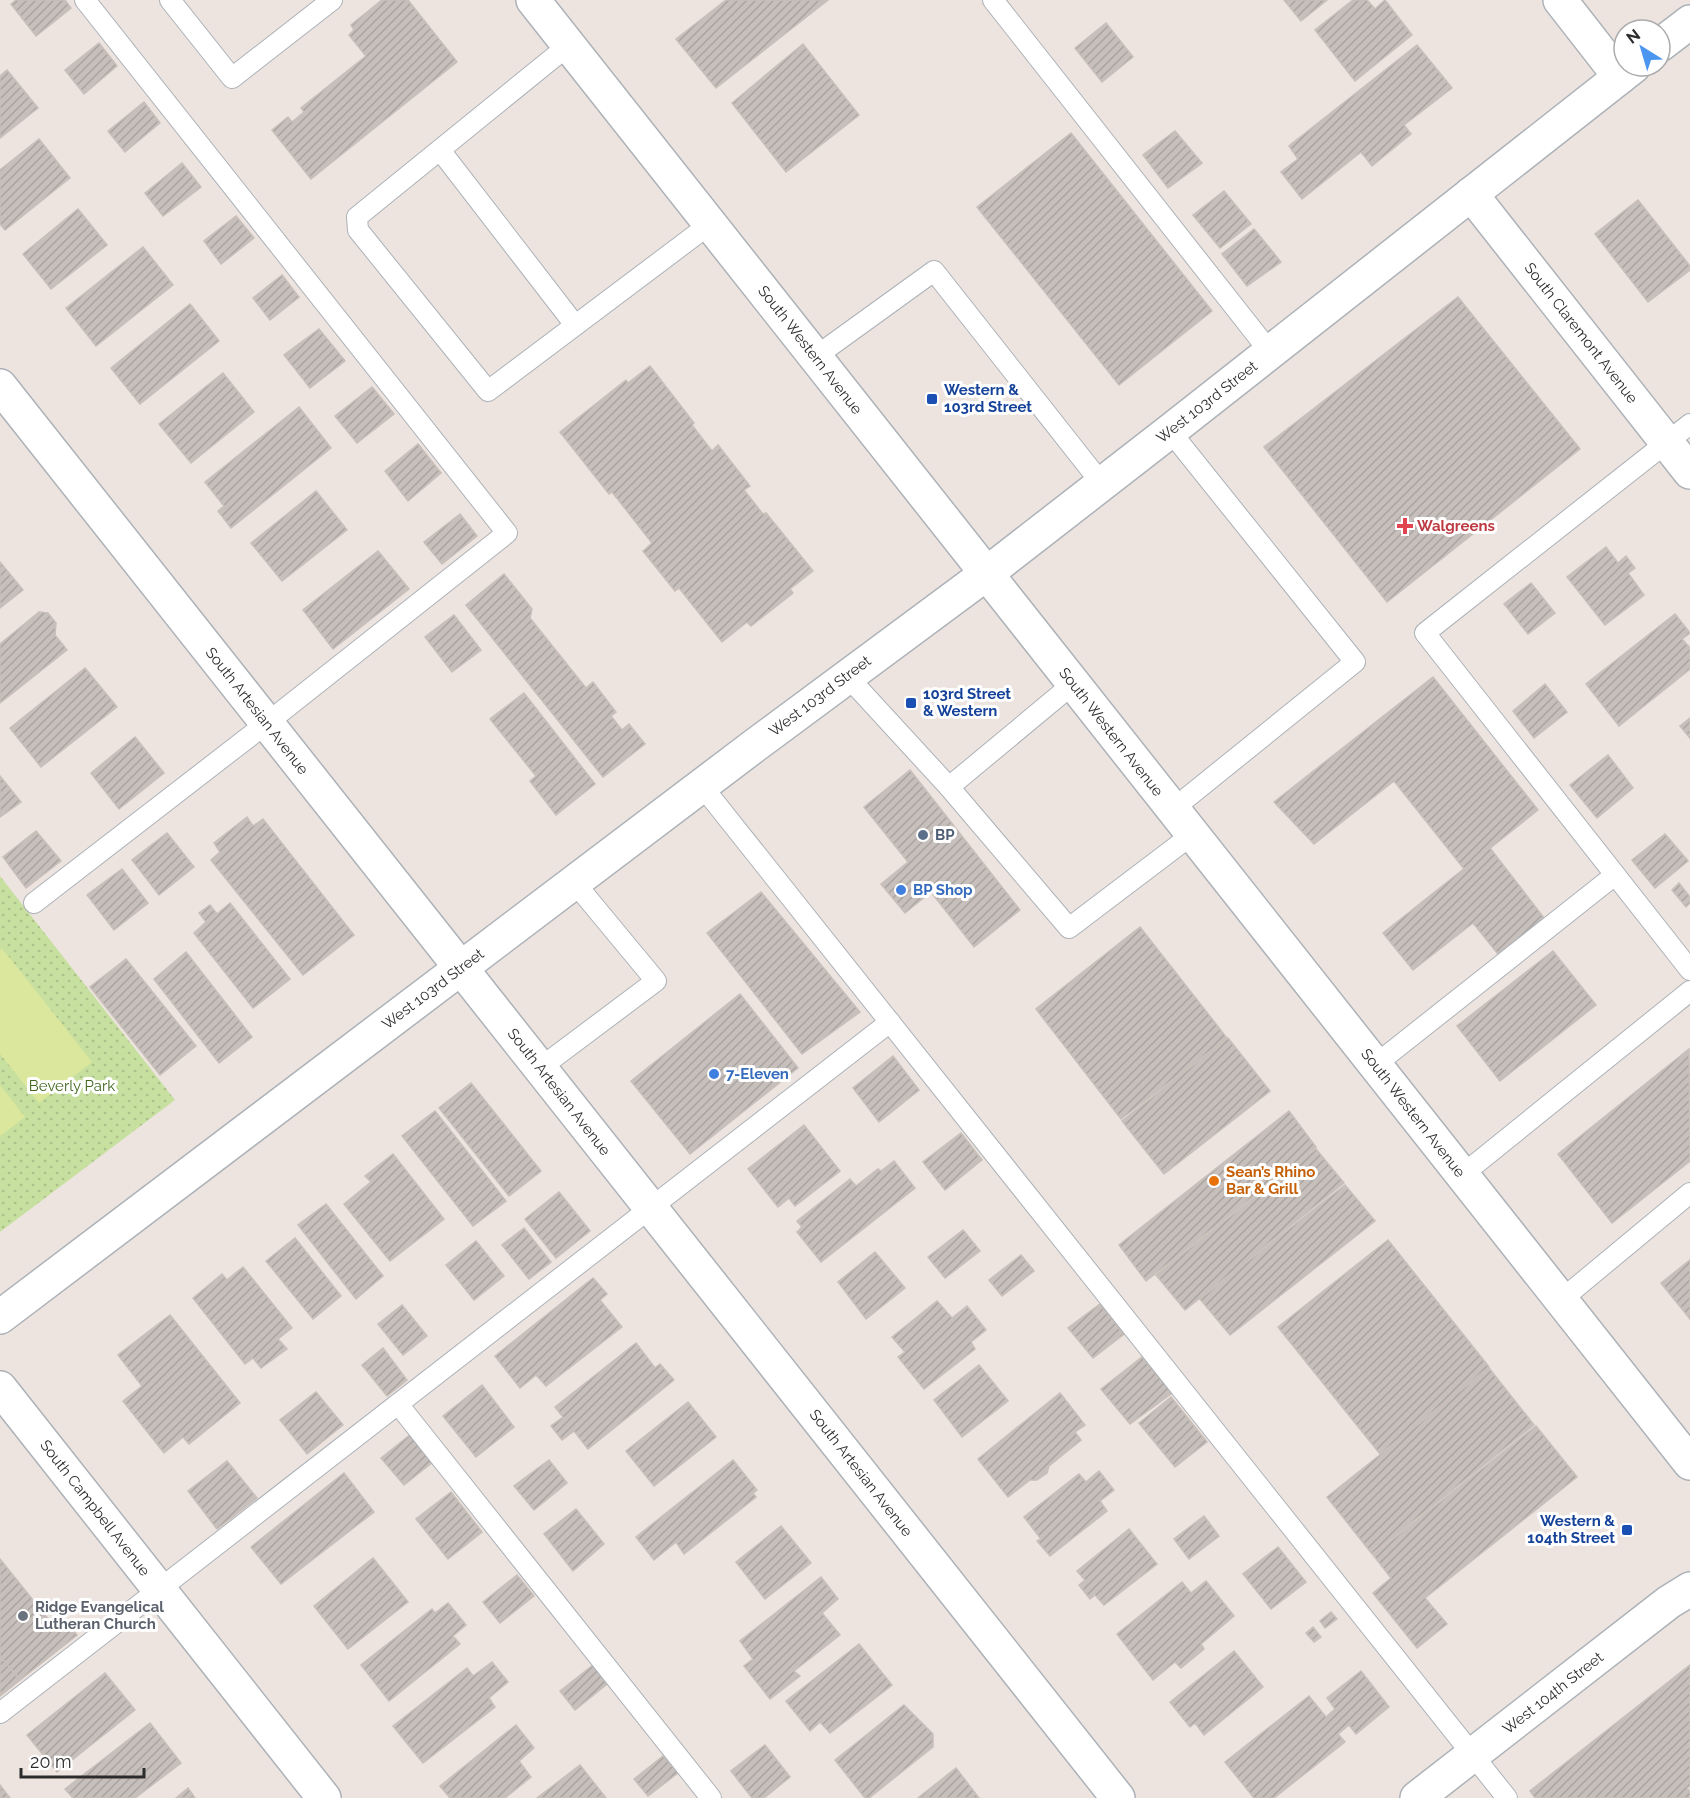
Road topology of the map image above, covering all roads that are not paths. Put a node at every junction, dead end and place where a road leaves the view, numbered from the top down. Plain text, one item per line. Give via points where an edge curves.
1 (85, 0) edge
2 (332, 0) edge
3 (533, 0) edge
4 (993, 0) edge
5 (1560, 0) edge
6 (178, 3) edge
7 (1690, 22) edge
8 (1672, 36) edge
9 (569, 45) junction
10 (1612, 55) edge
11 (1618, 78) edge
12 (440, 150) junction
13 (1472, 194) junction
14 (710, 224) junction
15 (575, 325) junction
16 (1270, 352) junction
17 (815, 357) junction
18 (0, 386) edge
19 (1170, 432) junction
20 (1678, 433) edge
21 (1690, 472) edge
22 (1102, 484) junction
23 (986, 574) junction
24 (847, 676) junction
25 (1073, 684) junction
26 (267, 723) junction
27 (702, 786) junction
28 (949, 787) junction
29 (1183, 822) junction
30 (1615, 875) junction
31 (574, 882) junction
32 (34, 903) dead end
33 (461, 968) junction
34 (1690, 970) edge
35 (1690, 991) edge
36 (890, 1022) junction
37 (1375, 1065) junction
38 (540, 1068) junction
39 (1462, 1175) junction
40 (1690, 1193) edge
41 (651, 1208) junction
42 (1561, 1300) junction
43 (0, 1317) edge
44 (0, 1388) edge
45 (398, 1404) junction
46 (1690, 1463) edge
47 (159, 1589) junction
48 (1690, 1589) edge
49 (0, 1713) edge
50 (1473, 1755) junction
51 (324, 1798) edge
52 (711, 1798) edge
53 (1118, 1798) edge
54 (1417, 1798) edge
55 (1507, 1798) edge

1 - 26 lane via 507,533
2 - 6 lane via 232,78
3 - 9 main road, South Western Avenue
4 - 16 lane
5 - 10 main road
7 - 8 main road
9 - 12 lane
9 - 14 main road, South Western Avenue
11 - 13 main road, West 103rd Street
12 - 15 lane
12 - 15 lane via 357,217 358,230 488,391
13 - 16 main road, West 103rd Street
13 - 20 main road, South Claremont Avenue
14 - 15 lane
14 - 17 main road, South Western Avenue
16 - 19 main road, West 103rd Street
17 - 22 lane via 934,271
17 - 23 main road, South Western Avenue
18 - 26 main road, South Artesian Avenue
19 - 22 main road, West 103rd Street
19 - 29 lane via 1355,662
20 - 21 main road, South Claremont Avenue
20 - 30 lane via 1425,633
22 - 23 main road, West 103rd Street
23 - 24 main road, West 103rd Street
23 - 25 main road, South Western Avenue
24 - 27 main road, West 103rd Street
24 - 28 lane
25 - 28 lane
25 - 29 main road, South Western Avenue
26 - 32 lane
26 - 33 main road, South Artesian Avenue
27 - 31 main road, West 103rd Street
27 - 36 lane
28 - 29 lane via 1069,928
29 - 37 main road, South Western Avenue
30 - 34 lane
30 - 37 lane
31 - 33 main road, West 103rd Street
31 - 38 lane via 656,981
33 - 38 main road, South Artesian Avenue
33 - 43 main road, West 103rd Street
35 - 39 lane
36 - 41 lane
36 - 50 lane
37 - 39 main road, South Western Avenue
38 - 41 main road, South Artesian Avenue
39 - 42 main road, South Western Avenue
40 - 42 lane
41 - 45 lane
41 - 53 main road, South Artesian Avenue
42 - 46 main road, South Western Avenue
44 - 47 main road, South Campbell Avenue
45 - 47 lane
45 - 52 lane
47 - 49 lane
47 - 51 main road, South Campbell Avenue
48 - 50 main road, West 104th Street
50 - 54 main road, West 104th Street
50 - 55 lane

